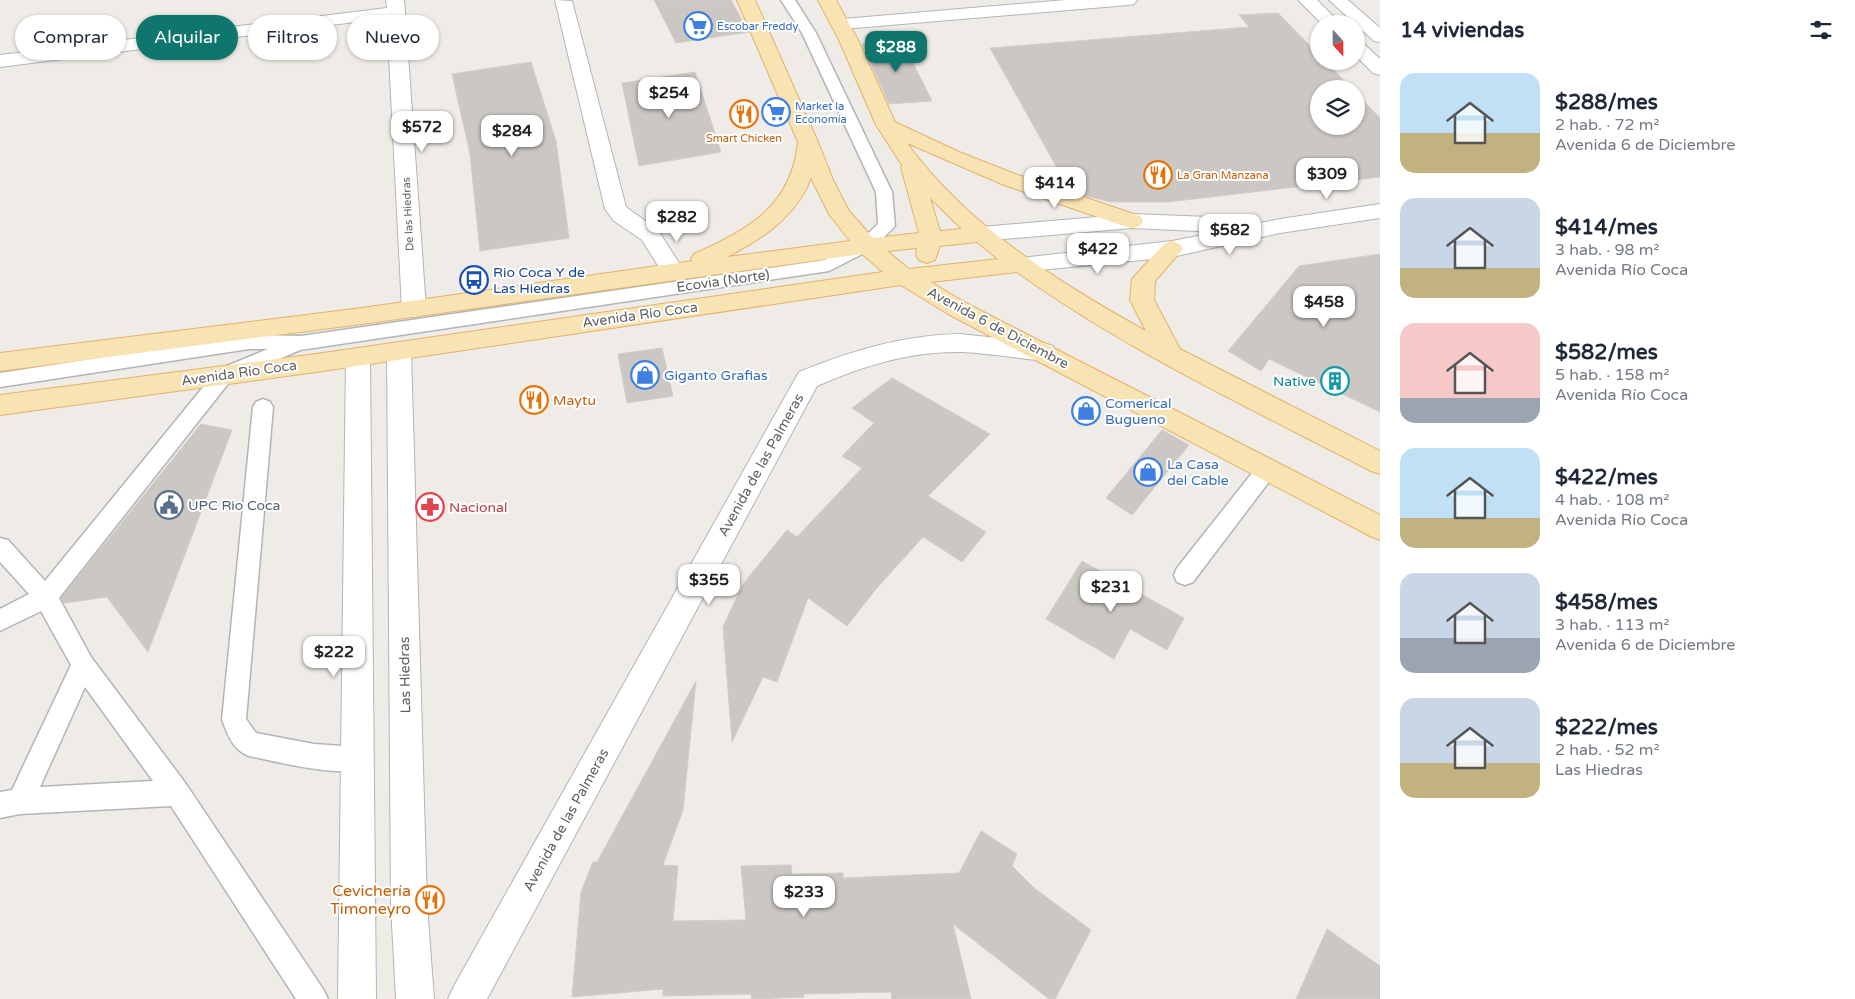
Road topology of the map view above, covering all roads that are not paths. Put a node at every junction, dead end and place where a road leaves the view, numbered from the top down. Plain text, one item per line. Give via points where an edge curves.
1 (746, 0) edge
2 (788, 0) edge
3 (792, 0) edge
4 (827, 0) edge
5 (1128, 0) edge
6 (1307, 0) edge
7 (1338, 0) edge
8 (563, 1) edge
9 (395, 6) edge
10 (799, 15) junction
11 (1323, 15) edge
12 (843, 24) junction
13 (1380, 37) edge
14 (1365, 55) edge
15 (0, 61) edge
16 (1380, 69) edge
17 (886, 125) junction
18 (808, 142) junction
19 (910, 161) junction
20 (1380, 211) edge
21 (1132, 221) junction
22 (1280, 226) junction
23 (981, 234) junction
24 (931, 238) junction
25 (866, 245) junction
26 (1172, 249) junction
27 (1020, 264) junction
28 (675, 270) junction
29 (905, 277) junction
30 (414, 309) junction
31 (301, 343) junction
32 (399, 351) junction
33 (1044, 352) junction
34 (358, 357) junction
35 (1172, 357) junction
36 (0, 362) edge
37 (224, 375) junction
38 (0, 380) edge
39 (0, 405) edge
40 (263, 407) dead end
41 (1380, 463) edge
42 (1267, 469) junction
43 (1380, 528) edge
44 (0, 547) edge
45 (1185, 575) dead end
46 (46, 597) junction
47 (0, 621) edge
48 (83, 665) junction
49 (357, 759) junction
50 (177, 793) junction
51 (10, 803) edge
52 (313, 999) edge
53 (356, 999) edge
54 (415, 999) edge
55 (467, 999) edge

1 - 18 main road, Avenida 6 de Diciembre
2 - 10 lane, Ecovia (Norte)
3 - 10 lane
4 - 12 main road
5 - 12 street
6 - 11 street
7 - 13 street
8 - 28 street via 616,208 622,216 650,235
9 - 15 street
9 - 30 street, De las Hiedras
10 - 25 lane, Ecovia (Norte) via 884,192 886,226
12 - 17 main road
14 - 16 street
17 - 19 main road
17 - 21 main road via 1010,180
18 - 25 main road, Avenida 6 de Diciembre via 822,180 840,214
18 - 28 main road via 804,169 793,193 769,222 727,248
19 - 23 main road
19 - 24 main road
20 - 22 street, Avenida Río Coca
21 - 22 street, Avenida Río Coca
21 - 23 street, Avenida Río Coca
22 - 26 street, Avenida Río Coca
23 - 24 main road, Avenida Río Coca
23 - 27 main road
24 - 25 main road, Avenida Río Coca
24 - 29 main road via 924,262
25 - 28 main road, Avenida Río Coca
25 - 29 main road, Avenida 6 de Diciembre
25 - 31 lane, Ecovia (Norte) via 829,265
26 - 27 street, Avenida Río Coca
26 - 35 main road via 1144,279 1142,300
27 - 29 main road, Avenida Río Coca
27 - 35 main road via 1088,309
28 - 30 main road, Avenida Río Coca
29 - 32 main road, Avenida Río Coca
29 - 33 main road, Avenida 6 de Diciembre via 956,308
30 - 36 main road, Avenida Río Coca
31 - 37 lane
31 - 38 lane via 249,342
32 - 34 main road, Avenida Río Coca
32 - 54 street, Las Hiedras via 409,905
33 - 42 main road, Avenida 6 de Diciembre
33 - 55 street, Avenida de las Palmeras via 959,343 916,346 877,353 808,379
34 - 37 main road, Avenida Río Coca
34 - 49 street
35 - 41 main road
37 - 39 main road, Avenida Río Coca
37 - 46 lane
40 - 49 lane via 234,720 249,744 314,756
42 - 43 main road, Avenida 6 de Diciembre
42 - 45 lane
44 - 46 lane
46 - 47 lane
46 - 48 lane
48 - 50 lane
48 - 51 lane
49 - 53 street
50 - 51 lane
50 - 52 lane

